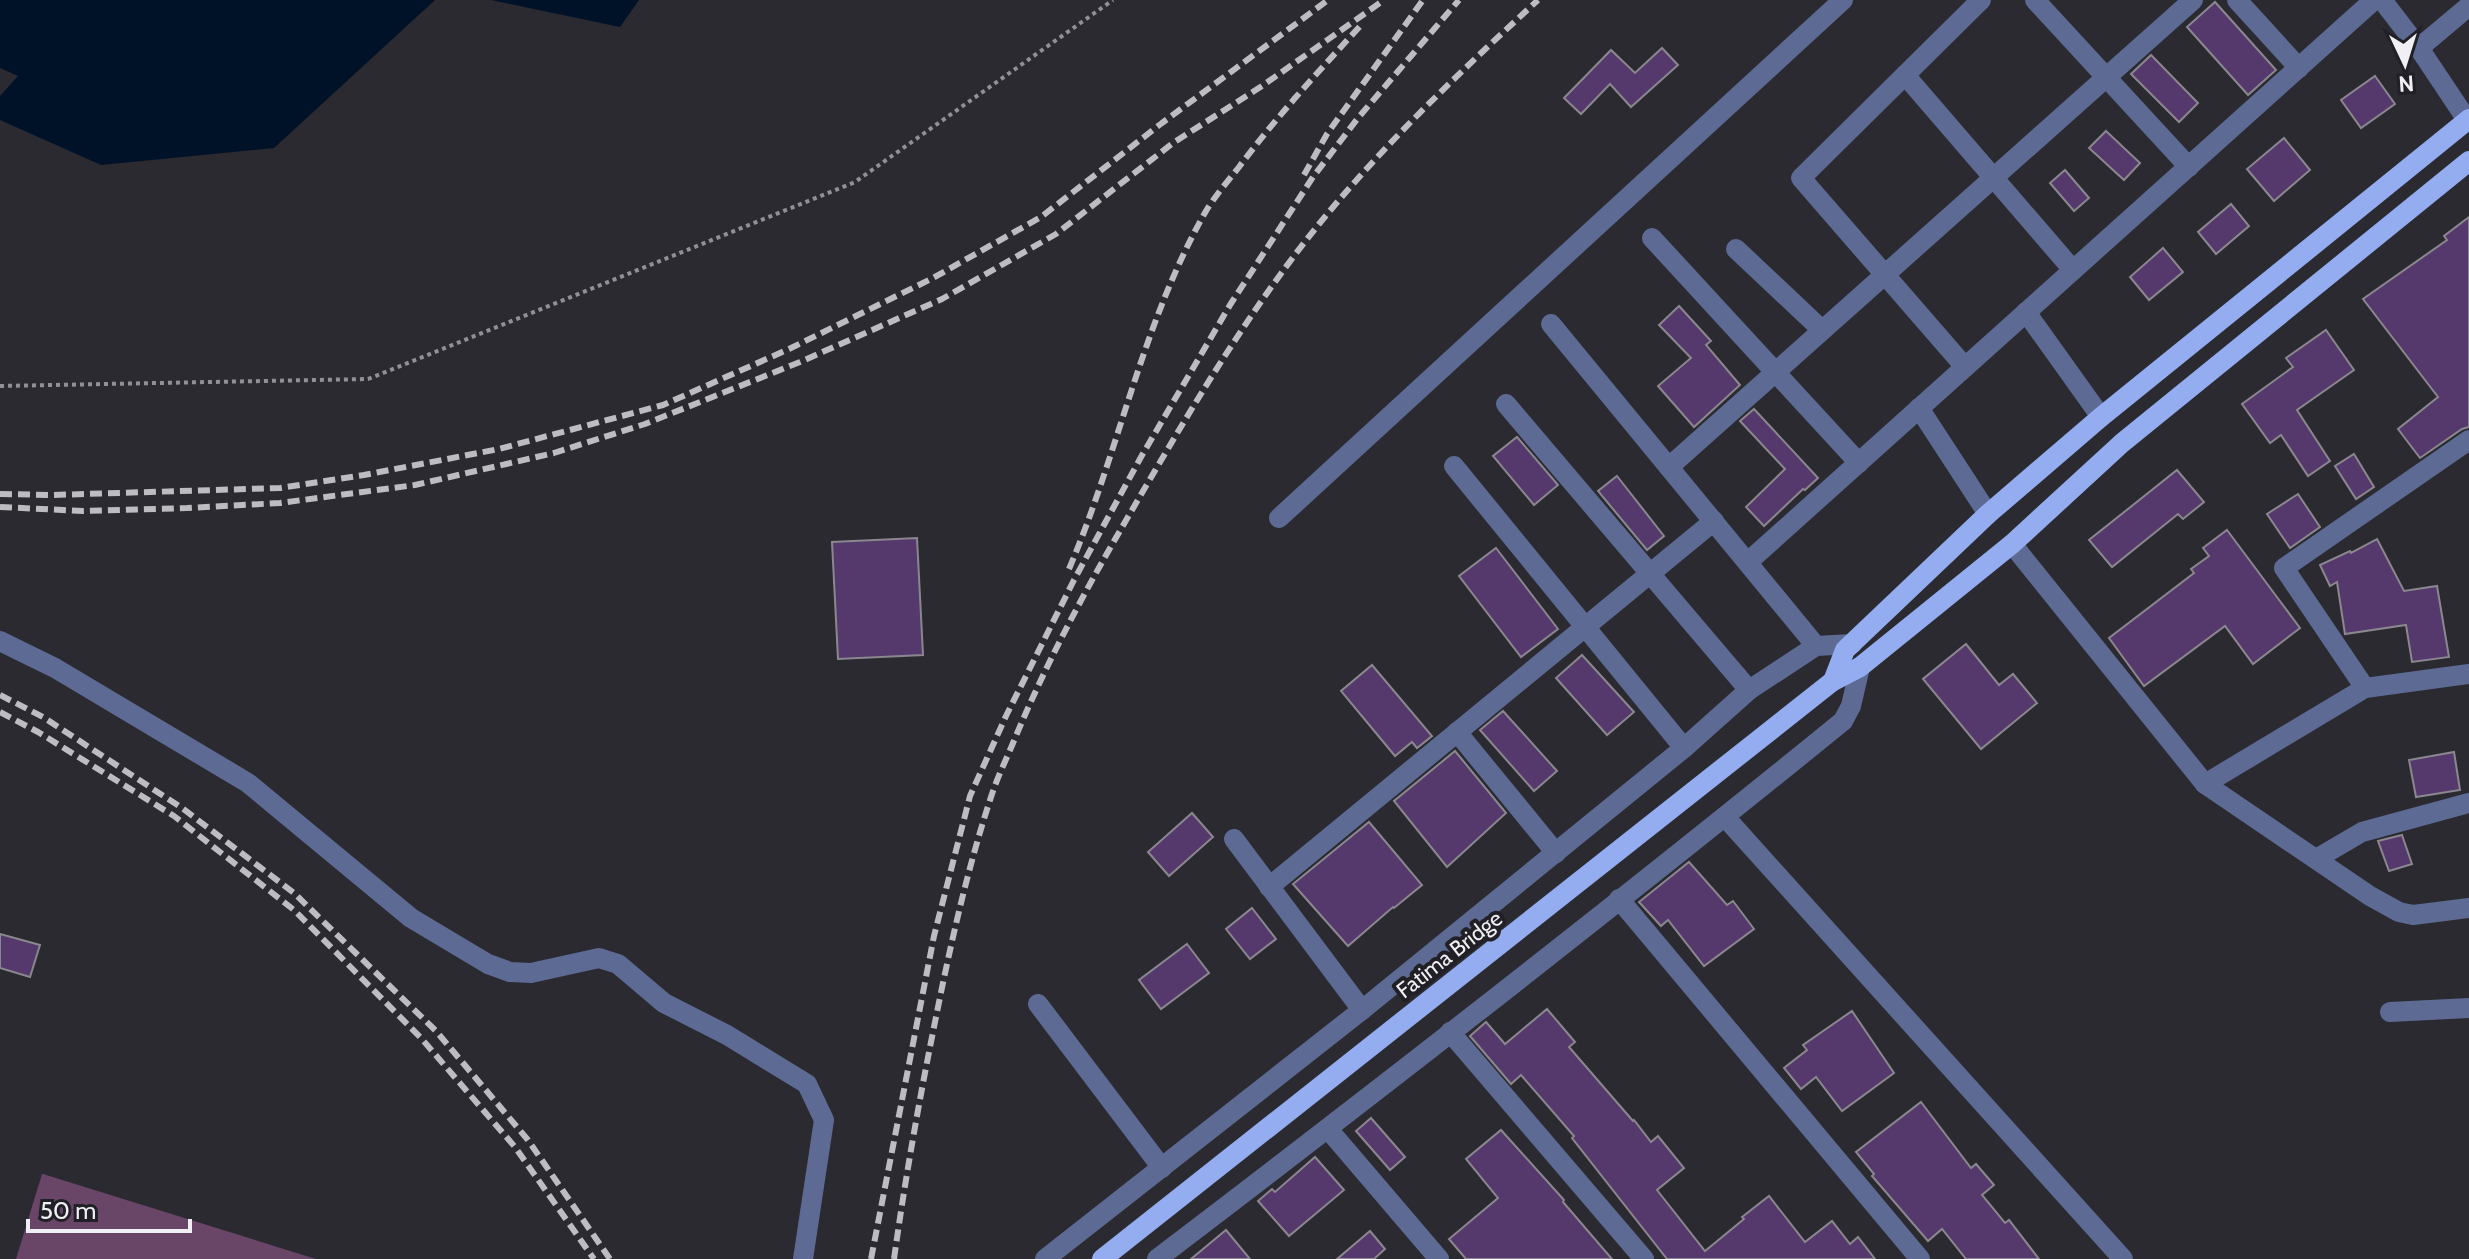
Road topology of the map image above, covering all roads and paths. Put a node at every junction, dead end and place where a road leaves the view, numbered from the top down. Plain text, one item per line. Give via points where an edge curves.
1 (1113, 0) edge
2 (1843, 0) edge
3 (1981, 0) edge
4 (2035, 0) edge
5 (2193, 0) edge
6 (2237, 0) edge
7 (2374, 0) edge
8 (2382, 0) edge
9 (2469, 6) edge
10 (2419, 48) junction
11 (2299, 68) junction
12 (1905, 75) junction
13 (2106, 77) junction
14 (2468, 120) edge
15 (2469, 161) edge
16 (2189, 167) junction
17 (1994, 178) junction
18 (1652, 238) dead end
19 (1736, 249) dead end
20 (2073, 270) junction
21 (1885, 274) junction
22 (2026, 312) junction
23 (1551, 324) dead end
24 (1822, 330) junction
25 (1965, 367) junction
26 (1775, 372) junction
27 (0, 386) edge
28 (1506, 404) dead end
29 (1919, 408) junction
30 (2101, 417) junction
31 (2469, 440) edge
32 (1859, 463) junction
33 (1454, 466) dead end
34 (1669, 467) junction
35 (1988, 514) junction
36 (1279, 518) dead end
37 (1714, 521) junction
38 (2012, 544) junction
39 (1748, 562) junction
40 (1650, 573) junction
41 (1585, 627) junction
42 (0, 641) edge
43 (1852, 644) junction
44 (1816, 646) junction
45 (1860, 667) junction
46 (2469, 674) edge
47 (1830, 684) junction
48 (2365, 688) junction
49 (1749, 690) junction
50 (1457, 732) junction
51 (1684, 748) junction
52 (2205, 784) junction
53 (2469, 803) edge
54 (1725, 817) junction
55 (1234, 839) dead end
56 (1556, 853) junction
57 (2316, 859) junction
58 (1269, 887) junction
59 (1619, 899) junction
60 (2469, 908) edge
61 (1038, 1004) dead end
62 (2469, 1008) edge
63 (1362, 1010) junction
64 (2390, 1012) dead end
65 (1450, 1032) junction
66 (1328, 1129) junction
67 (1162, 1168) junction
68 (803, 1259) edge
69 (1045, 1259) edge
70 (1102, 1259) edge
71 (1157, 1259) edge
72 (1439, 1259) edge
73 (1644, 1259) edge
74 (1920, 1259) edge
75 (2123, 1259) edge

1 - 27 path via 855,182 368,379
2 - 36 street
3 - 12 street
4 - 13 street
5 - 13 street
6 - 11 street
7 - 11 street
8 - 10 street
9 - 10 street
10 - 14 street
11 - 16 street
12 - 17 street
12 - 21 street via 1801,178
13 - 16 street
13 - 17 street
14 - 30 main road
15 - 38 main road via 2122,443
16 - 20 street
17 - 20 street
17 - 21 street
18 - 26 street
19 - 24 street
20 - 22 street
21 - 24 street
21 - 25 street
22 - 25 street
22 - 30 street
23 - 34 street
24 - 26 street
25 - 29 street
26 - 32 street
26 - 34 street
28 - 40 street
29 - 32 street
29 - 35 street
30 - 35 main road
31 - 48 street via 2284,568
32 - 39 street
33 - 41 street
34 - 37 street
35 - 43 main road
37 - 39 street
37 - 40 street
38 - 45 main road
38 - 52 street
39 - 44 street
40 - 41 street
40 - 49 street
41 - 50 street
41 - 51 street
42 - 68 street via 248,783 411,918 488,964 531,973 599,958 618,964 664,1003 807,1084 824,1120
43 - 44 street
43 - 47 main road
44 - 49 street
45 - 47 main road
45 - 54 street via 1843,721
46 - 48 street
47 - 70 main road, Fatima Bridge
48 - 52 street
49 - 51 street
50 - 56 street
50 - 58 street
51 - 56 street
52 - 57 street
53 - 57 street via 2362,832
54 - 59 street
54 - 75 street
55 - 58 street
56 - 63 street
57 - 60 street via 2399,912
58 - 63 street
59 - 65 street
59 - 74 street
61 - 67 street
62 - 64 street
63 - 67 street
65 - 66 street
65 - 73 street
66 - 71 street
66 - 72 street
67 - 69 street

